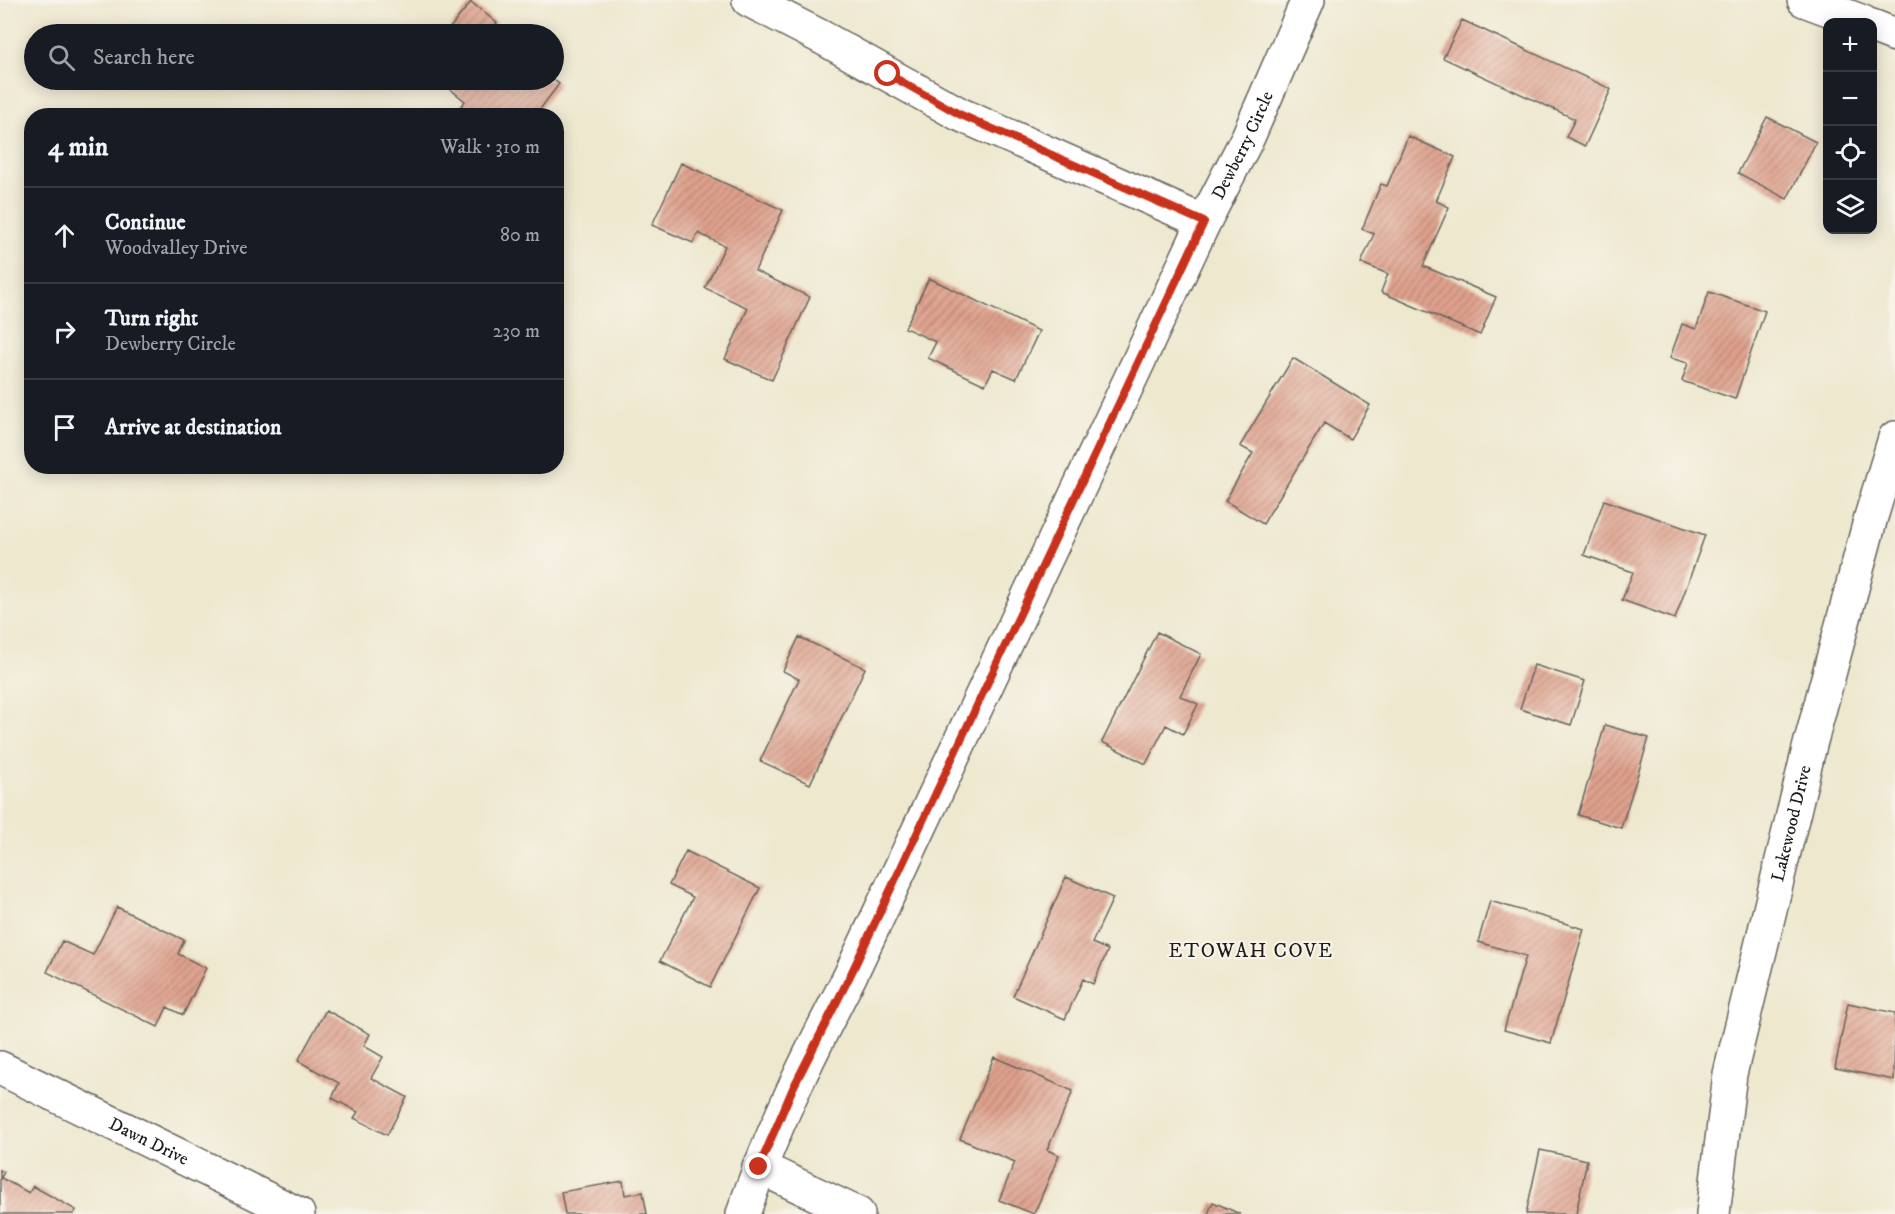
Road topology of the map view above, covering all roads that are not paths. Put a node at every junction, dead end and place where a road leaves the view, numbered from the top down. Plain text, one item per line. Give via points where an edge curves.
1 (748, 0) edge
2 (1308, 0) edge
3 (1804, 0) edge
4 (1852, 18) edge
5 (1877, 28) edge
6 (1895, 35) edge
7 (1204, 222) junction
8 (1895, 438) edge
9 (0, 1068) edge
10 (759, 1167) junction
11 (298, 1214) edge
12 (743, 1214) edge
13 (858, 1214) edge
14 (1713, 1214) edge

1 - 7 street via 959,114
2 - 7 street, Dewberry Circle via 1248,137
3 - 4 street
5 - 6 street
7 - 10 street, Dewberry Circle
8 - 14 street, Lakewood Drive via 1810,745 1730,1074
9 - 11 street, Dawn Drive
10 - 12 street, Dewberry Circle
10 - 13 street

